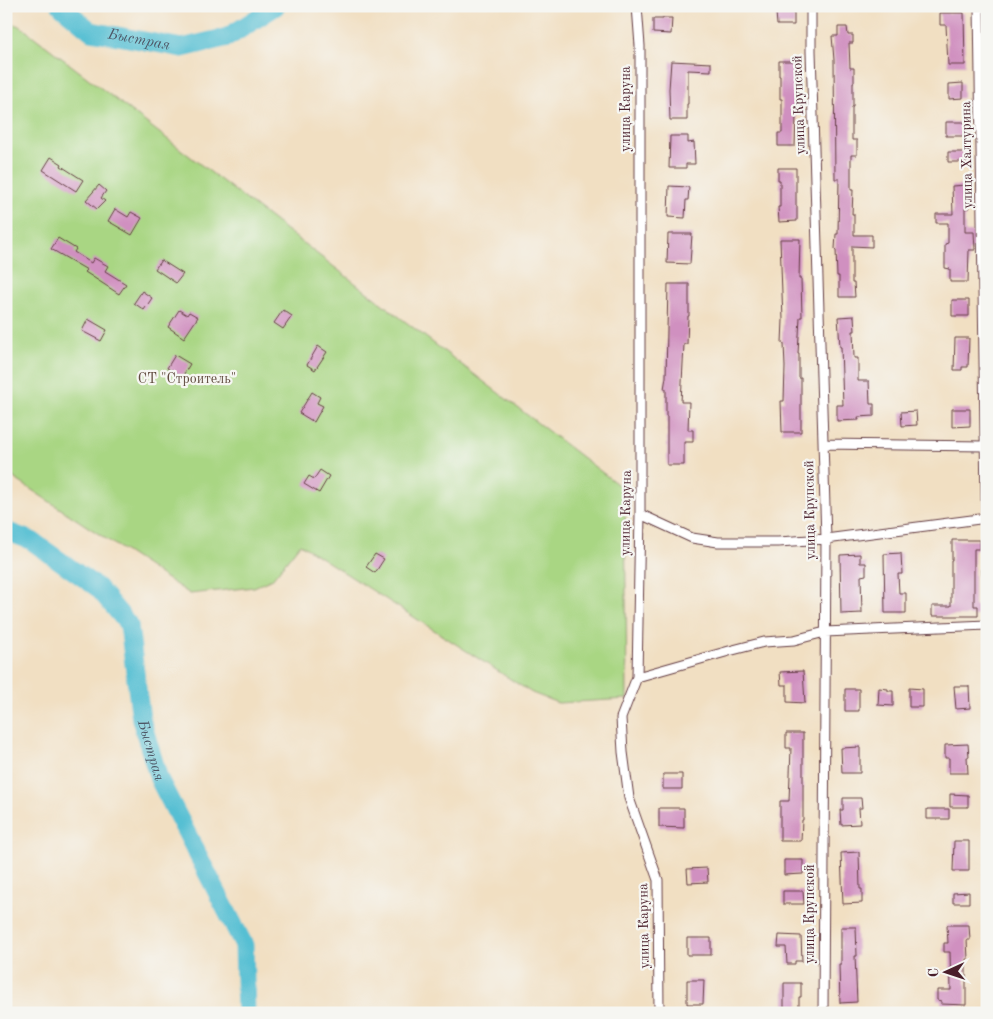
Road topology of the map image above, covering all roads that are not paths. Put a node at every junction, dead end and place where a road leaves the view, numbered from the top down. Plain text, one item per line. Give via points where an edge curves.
1 (637, 6) edge
2 (811, 6) edge
3 (979, 6) edge
4 (823, 444) junction
5 (985, 446) junction
6 (640, 514) junction
7 (987, 518) edge
8 (826, 539) junction
9 (987, 573) edge
10 (987, 625) edge
11 (825, 632) junction
12 (637, 677) junction
13 (659, 1013) edge
14 (823, 1013) edge

1 - 6 street, улица Каруна via 640,46
2 - 4 street, улица Крупской
3 - 5 street, улица Халтурина
4 - 5 street
4 - 8 street, улица Крупской
5 - 7 street, улица Халтурина
6 - 8 street via 692,538 718,542
6 - 12 street, улица Каруна
7 - 8 street
7 - 9 street, улица Халтурина
8 - 11 street, улица Крупской
10 - 11 street
11 - 12 street via 729,650
11 - 14 street, улица Крупской
12 - 13 street, улица Каруна via 621,718 622,752 630,798 658,880

